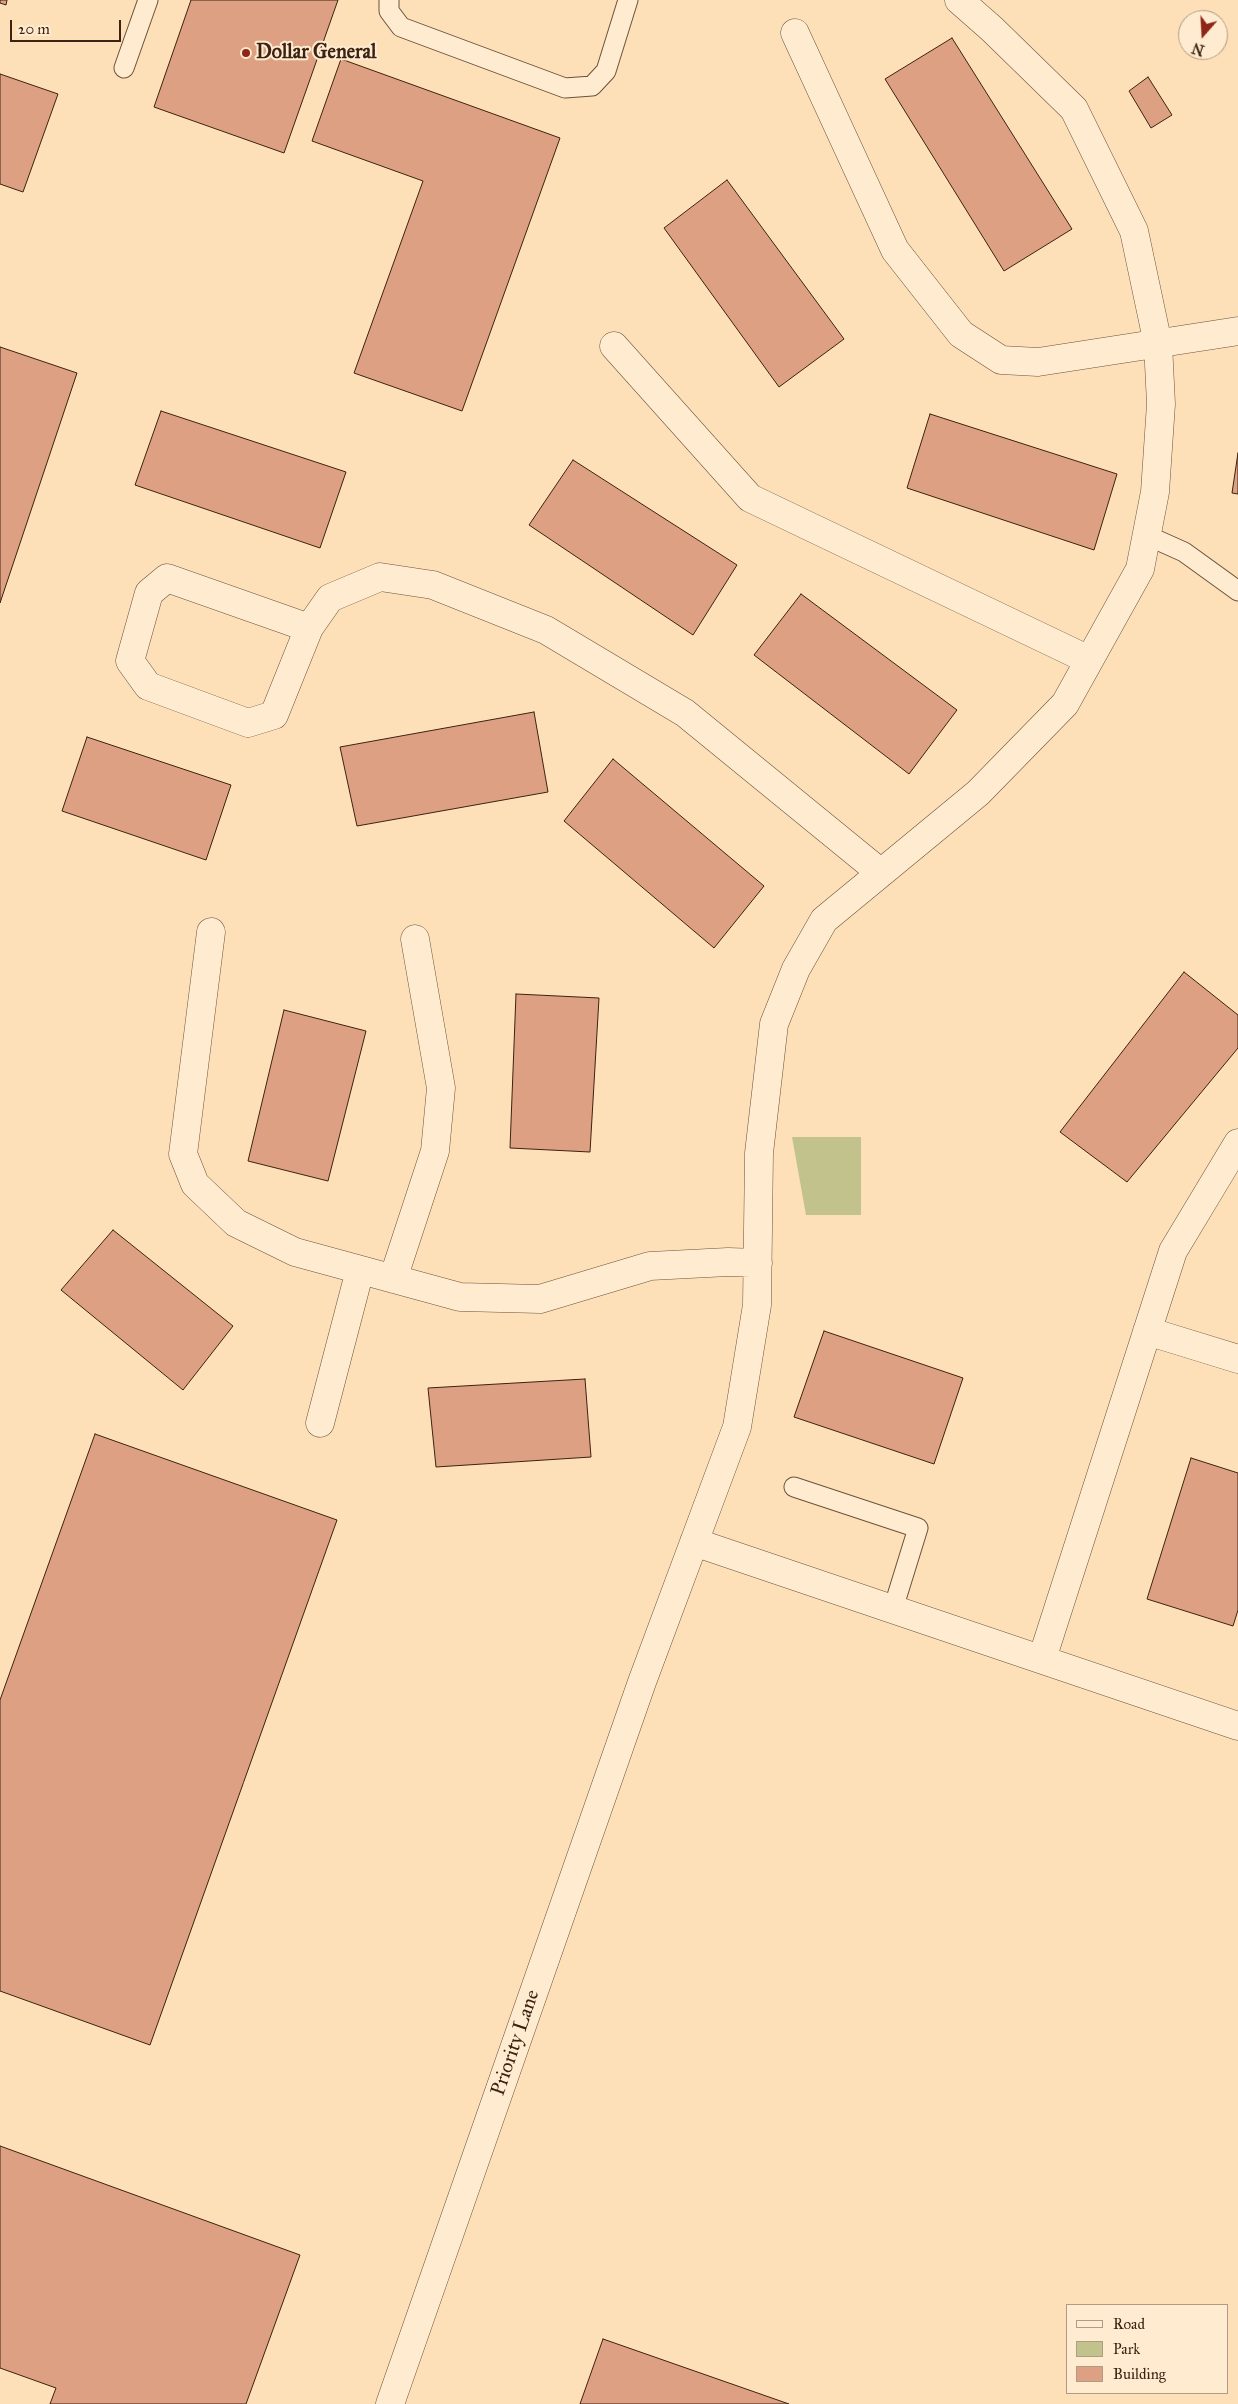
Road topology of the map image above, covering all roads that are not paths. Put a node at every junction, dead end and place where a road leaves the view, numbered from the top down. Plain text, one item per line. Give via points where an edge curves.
1 (148, 0) edge
2 (389, 0) edge
3 (628, 0) edge
4 (959, 0) edge
5 (795, 33) dead end
6 (124, 68) dead end
7 (1238, 331) edge
8 (1158, 344) junction
9 (614, 346) dead end
10 (1146, 535) junction
11 (1238, 591) edge
12 (309, 628) junction
13 (1089, 660) junction
14 (881, 873) junction
15 (211, 932) dead end
16 (415, 939) dead end
17 (1238, 1143) edge
18 (758, 1263) junction
19 (360, 1270) junction
20 (393, 1279) junction
21 (1147, 1331) junction
22 (1238, 1359) edge
23 (320, 1423) dead end
24 (794, 1487) dead end
25 (694, 1542) junction
26 (893, 1609) junction
27 (1042, 1659) junction
28 (1238, 1726) edge
29 (390, 2404) edge

1 - 6 lane
2 - 3 lane via 389,11 401,27 565,88 592,86 606,71
4 - 8 street, Priority Lane via 1074,109 1134,231
5 - 8 street via 895,250 961,334 1001,360 1038,362
7 - 8 street
8 - 10 street, Priority Lane via 1161,404 1155,492
9 - 13 street via 750,498
10 - 11 lane via 1184,552
10 - 13 street, Priority Lane via 1140,569
12 - 12 street via 274,715 248,723 148,686 130,661 149,593 167,578
12 - 14 street via 330,598 380,577 433,585 546,630 685,714
13 - 14 street, Priority Lane via 1065,704 978,793
14 - 18 street, Priority Lane via 824,920 796,968 774,1024 759,1153
15 - 19 street via 183,1154 195,1184 236,1223 295,1252
16 - 20 street via 441,1088 435,1151
17 - 21 street via 1173,1251
18 - 20 street via 650,1266 540,1299 460,1297
18 - 25 street, Priority Lane via 757,1305 737,1427
19 - 20 street
19 - 23 street
21 - 22 street
21 - 27 street
24 - 26 lane via 918,1528
25 - 26 street
25 - 29 street, Priority Lane
26 - 27 street
27 - 28 street

